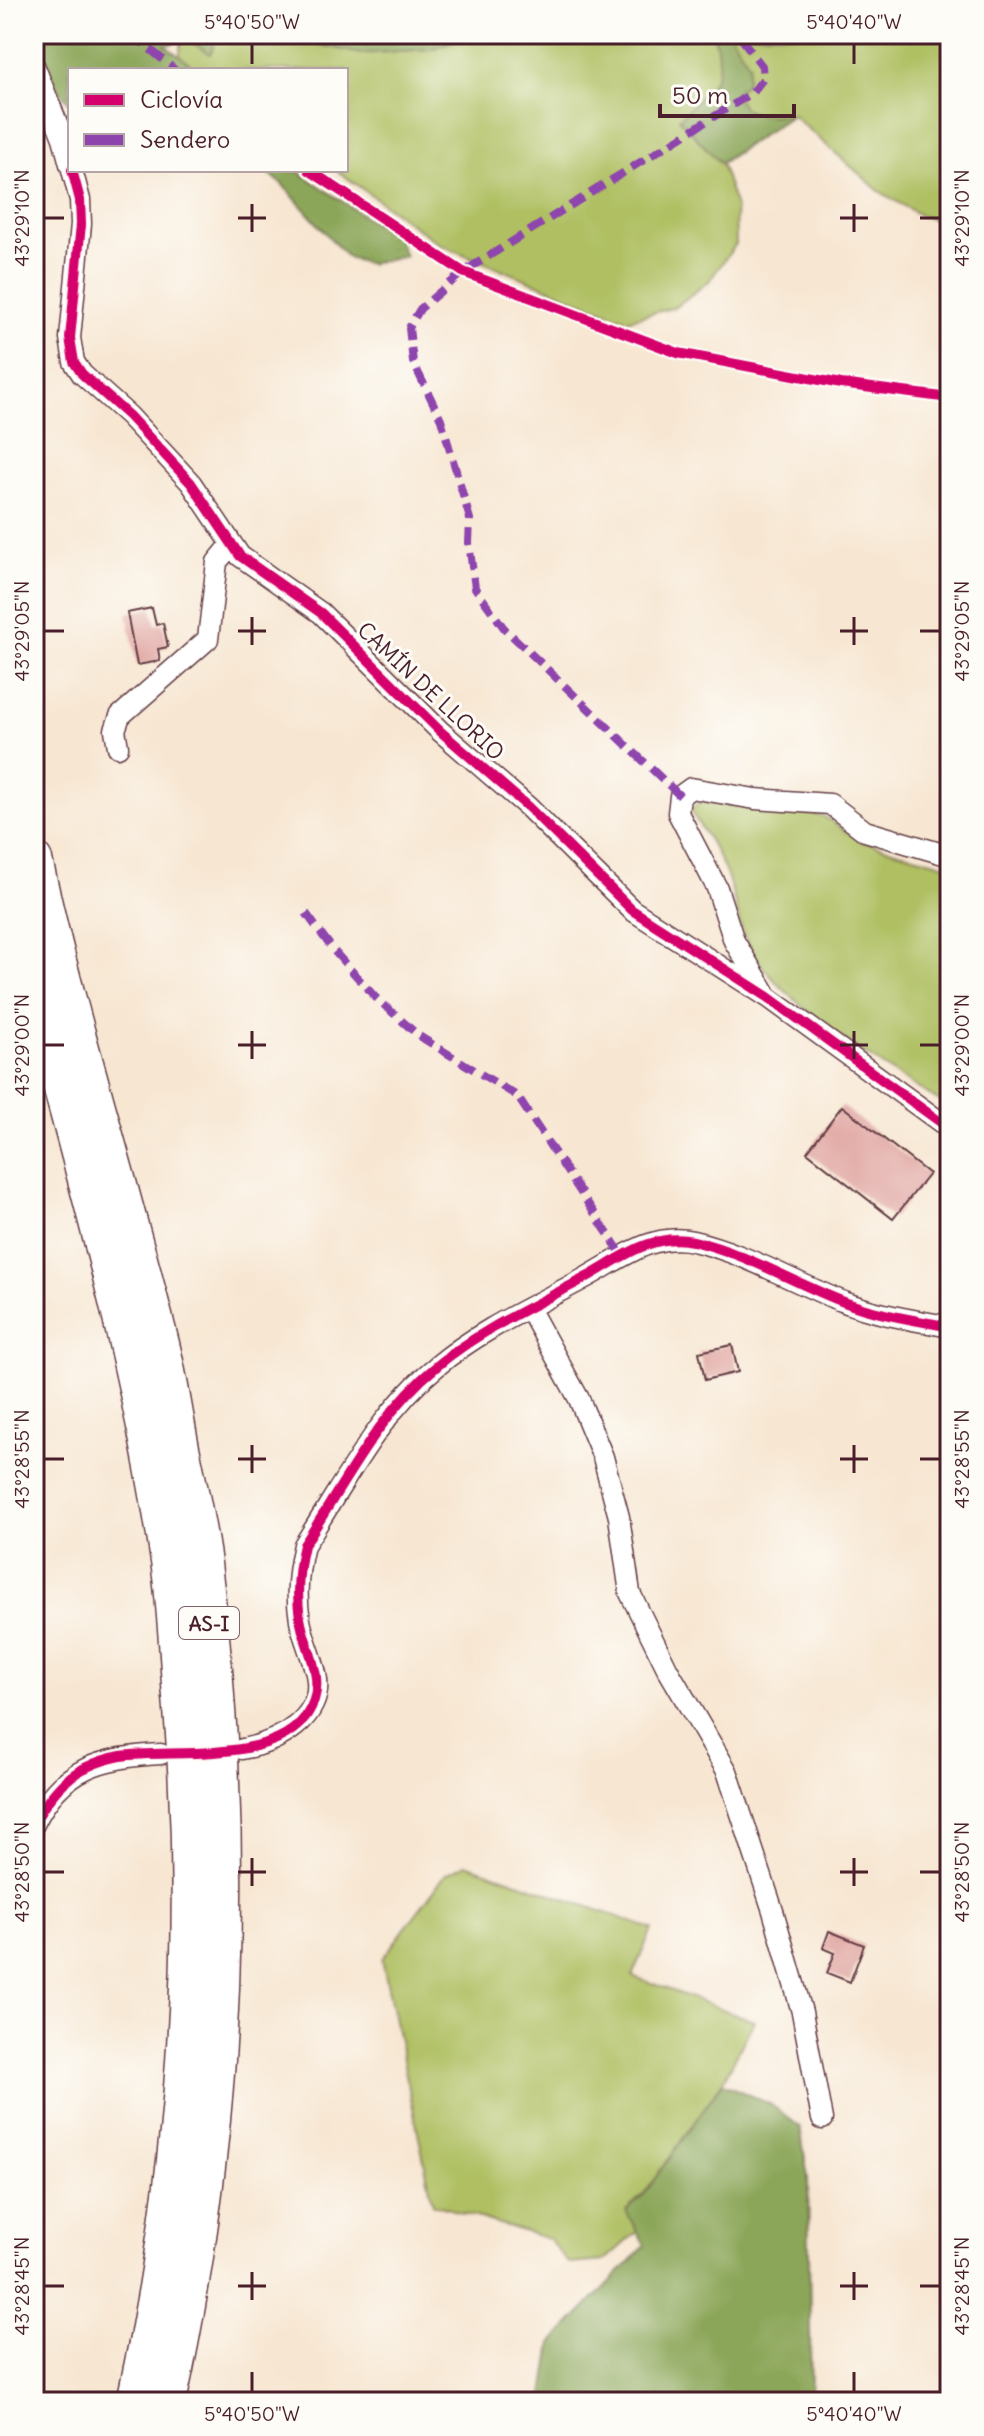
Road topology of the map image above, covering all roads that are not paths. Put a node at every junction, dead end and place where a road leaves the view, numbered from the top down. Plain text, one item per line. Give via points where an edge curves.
1 (34, 65) edge
2 (68, 157) edge
3 (73, 172) edge
4 (231, 545) junction
5 (118, 747) dead end
6 (950, 856) edge
7 (34, 860) edge
8 (34, 985) edge
9 (768, 997) junction
10 (950, 1129) edge
11 (530, 1310) junction
12 (950, 1327) edge
13 (242, 1749) dead end
14 (161, 1754) dead end
15 (34, 1824) edge
16 (822, 2119) dead end
17 (135, 2402) edge
18 (168, 2402) edge

1 - 2 street
3 - 4 street, CAMÍN DE LLORIO via 81,224 70,338 74,362 191,483
4 - 5 street via 217,562 208,639 120,716 115,730
4 - 9 street, CAMÍN DE LLORIO via 321,613 632,910
6 - 9 street via 865,831 830,804 691,788 680,796 678,813 717,888 734,941
7 - 18 highway, AS-I via 161,1342 203,1560 216,1692 223,1826 218,2053 185,2326
8 - 17 highway, AS-I via 130,1349 170,1564 186,1746 191,1931 187,2053 153,2322
9 - 10 street, CAMÍN DE LLORIO
11 - 12 street via 622,1255 670,1239 745,1259 846,1303
11 - 13 street via 472,1340 391,1411 304,1545 297,1595 317,1677 314,1701 300,1724 282,1737
11 - 16 street via 579,1399 603,1457 619,1517 630,1593 727,1771 802,2012
14 - 15 street via 120,1756 84,1768 52,1795

